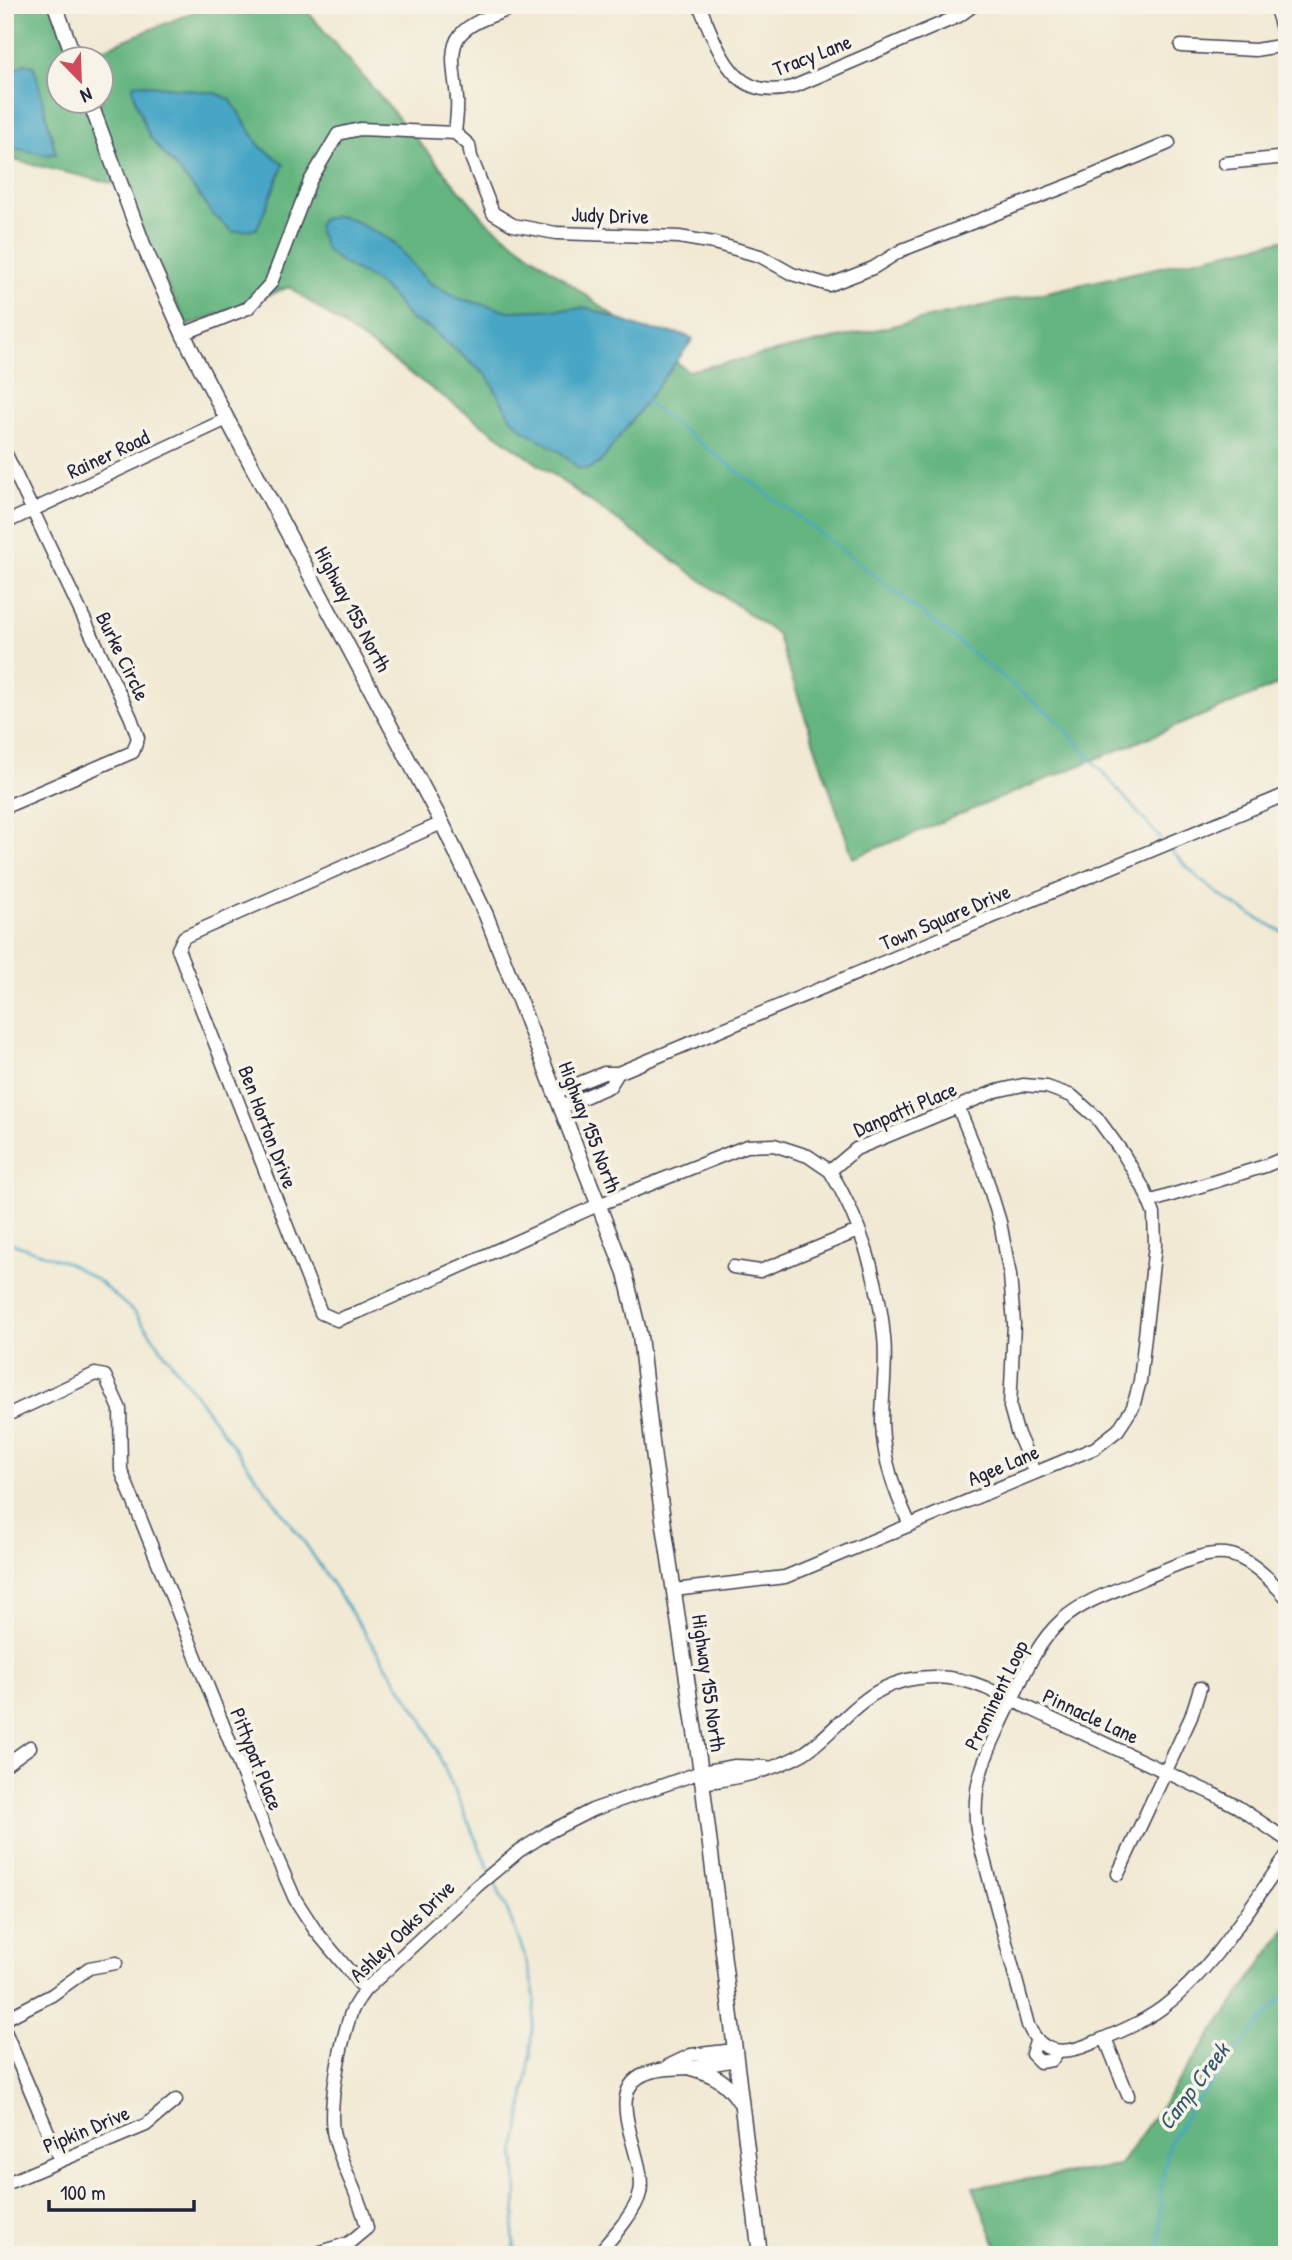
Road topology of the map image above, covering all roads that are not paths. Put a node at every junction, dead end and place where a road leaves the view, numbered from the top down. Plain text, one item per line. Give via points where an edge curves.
1 (55, 5) edge
2 (520, 5) edge
3 (699, 5) edge
4 (974, 5) edge
5 (1275, 5) edge
6 (1287, 45) edge
7 (70, 46) edge
8 (1181, 46) dead end
9 (95, 116) edge
10 (455, 133) junction
11 (1169, 143) dead end
12 (1287, 157) edge
13 (1225, 163) dead end
14 (183, 334) junction
15 (226, 419) junction
16 (5, 452) edge
17 (32, 512) junction
18 (5, 523) edge
19 (1287, 794) edge
20 (5, 807) edge
21 (442, 823) junction
22 (558, 1100) junction
23 (958, 1107) junction
24 (1287, 1157) edge
25 (830, 1171) junction
26 (1149, 1202) junction
27 (598, 1205) junction
28 (858, 1231) junction
29 (733, 1267) dead end
30 (5, 1416) edge
31 (1035, 1473) junction
32 (910, 1525) junction
33 (674, 1590) junction
34 (1287, 1598) edge
35 (1200, 1688) dead end
36 (1013, 1700) junction
37 (30, 1747) dead end
38 (5, 1765) edge
39 (1166, 1772) junction
40 (701, 1778) junction
41 (1287, 1840) edge
42 (1287, 1855) edge
43 (1118, 1874) dead end
44 (116, 1963) dead end
45 (365, 1990) junction
46 (5, 2019) edge
47 (5, 2031) edge
48 (1105, 2038) junction
49 (735, 2055) junction
50 (691, 2068) junction
51 (662, 2070) junction
52 (1128, 2095) dead end
53 (176, 2100) dead end
54 (742, 2106) junction
55 (60, 2160) junction
56 (5, 2184) edge
57 (312, 2255) edge
58 (597, 2255) edge
59 (760, 2255) edge

1 - 7 main road
2 - 10 street via 480,21 458,38 453,52
3 - 4 street, Tracy Lane via 730,68 745,84 773,92 959,16
5 - 6 street
6 - 8 street via 1255,50
9 - 14 main road, Highway 155 North via 144,247
10 - 11 street, Judy Drive via 469,145 493,213 513,225 556,233 679,237 714,243 761,256 792,274 830,285 873,268 902,250
10 - 14 street via 360,130 338,134 310,181 271,283 248,308
12 - 13 street
14 - 15 main road, Highway 155 North
15 - 17 street, Rainer Road
15 - 21 main road, Highway 155 North
16 - 17 street, Burke Circle
17 - 18 street, Rainer Road
17 - 20 street, Burke Circle via 138,738 133,752
19 - 22 street, Town Square Drive via 618,1073 604,1073
21 - 22 main road, Highway 155 North via 486,915
21 - 27 street, Ben Horton Drive via 184,937 178,949 312,1293 321,1313 337,1320
22 - 27 main road, Highway 155 North
23 - 25 street, Danpatti Place via 856,1149
23 - 26 street, Danpatti Place via 1023,1084 1072,1096 1097,1118 1124,1155
23 - 31 street via 1000,1222 1014,1324 1010,1407
24 - 26 street
25 - 27 street via 808,1156 774,1144 747,1146
25 - 28 street
26 - 31 street, Agee Lane via 1154,1214 1154,1245 1140,1381 1133,1407 1118,1430 1095,1448
27 - 33 main road, Highway 155 North via 619,1253 636,1315
28 - 29 street via 760,1271
28 - 32 street via 878,1292 885,1340 882,1424 886,1459
30 - 45 street, Pittypat Place via 95,1374 102,1374 113,1390 120,1409 121,1470 295,1899 314,1930
31 - 32 street, Agee Lane
32 - 33 street, Agee Lane via 785,1577
33 - 40 main road, Highway 155 North
34 - 36 street, Prominent Loop via 1246,1560 1221,1554 1197,1557 1088,1602 1063,1619 1034,1654
35 - 39 street
36 - 39 street, Pinnacle Lane
36 - 40 street, Pinnacle Lane via 959,1679 932,1676 903,1681 865,1699 806,1751 767,1767 735,1766
36 - 48 street, Prominent Loop via 982,1770 976,1825 1028,2025 1037,2039 1058,2051
37 - 38 street
39 - 41 street, Pinnacle Lane via 1230,1803
39 - 43 street
40 - 45 street, Ashley Oaks Drive via 628,1796 549,1832 478,1886
40 - 49 main road, Highway 155 North
42 - 48 street, Prominent Loop via 1191,1983 1152,2014
44 - 46 street via 89,1968 52,1995
45 - 57 street, Ashley Oaks Drive via 351,2011 331,2112 341,2160 367,2228 349,2243
47 - 55 street
48 - 52 street
49 - 50 street
49 - 51 street via 691,2055
49 - 54 main road, Highway 155 North
50 - 51 street
50 - 54 main road via 724,2082
51 - 58 street via 633,2080 627,2092 625,2105 640,2192
53 - 55 street, Pipkin Drive via 146,2125
54 - 59 main road, Highway 155 North
55 - 56 street, Pipkin Drive

